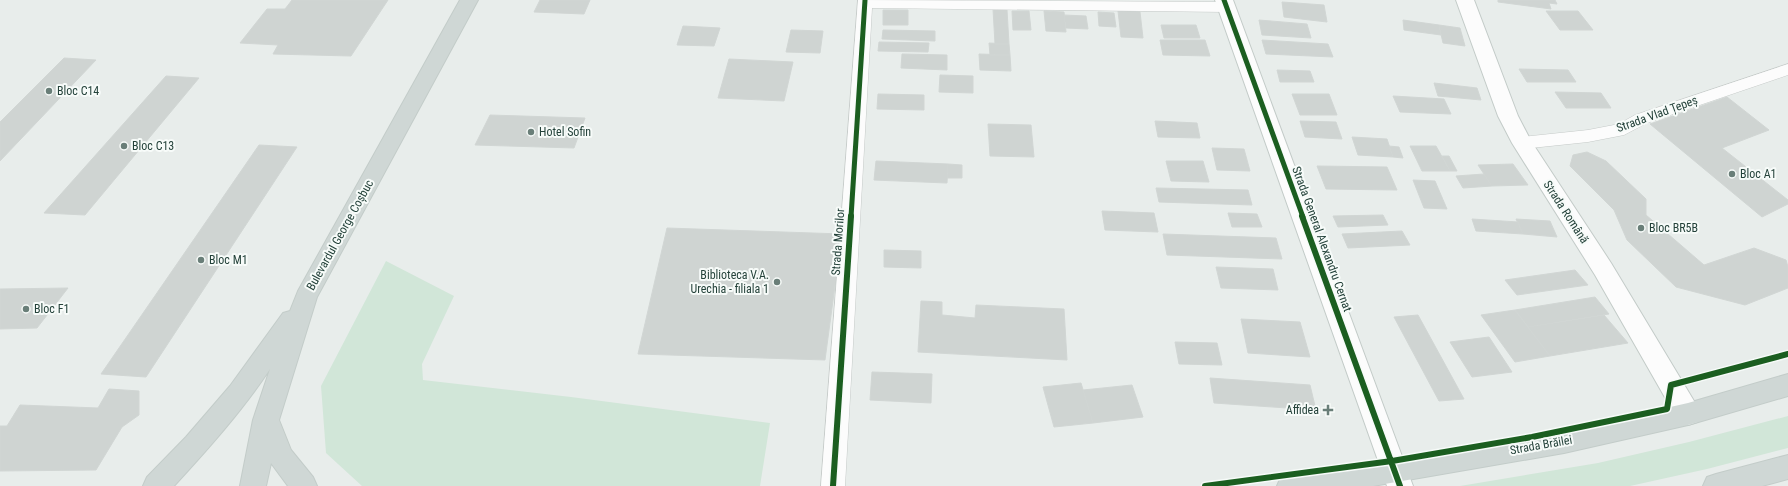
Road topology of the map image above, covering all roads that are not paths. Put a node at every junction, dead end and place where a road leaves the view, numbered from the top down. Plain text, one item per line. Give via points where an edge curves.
1 (469, 0) edge
2 (1466, 0) edge
3 (865, 1) edge
4 (1225, 4) edge
5 (1788, 69) edge
6 (1522, 143) junction
7 (306, 297) junction
8 (1788, 385) edge
9 (1688, 414) junction
10 (266, 420) junction
11 (1788, 467) edge
12 (1398, 478) edge
13 (1729, 485) edge
14 (156, 486) edge
15 (253, 486) edge
16 (304, 486) edge
17 (833, 486) edge
18 (1290, 486) edge

1 - 7 main road, Bulevardul George Coșbuc
2 - 6 street, Strada Română via 1508,116
3 - 4 street
3 - 17 street, Strada Morilor
4 - 12 street, Strada General Alexandru Cernat
5 - 6 street, Strada Vlad Țepeș via 1641,119 1624,129 1588,136
6 - 9 street, Strada Română via 1603,269
7 - 10 main road, Bulevardul George Coșbuc
7 - 14 main road via 239,394
8 - 9 main road, Strada Brăilei
9 - 12 main road, Strada Brăilei
10 - 15 main road, Bulevardul George Coșbuc
10 - 16 main road via 281,457
11 - 13 main road
12 - 18 main road, Strada Brăilei

